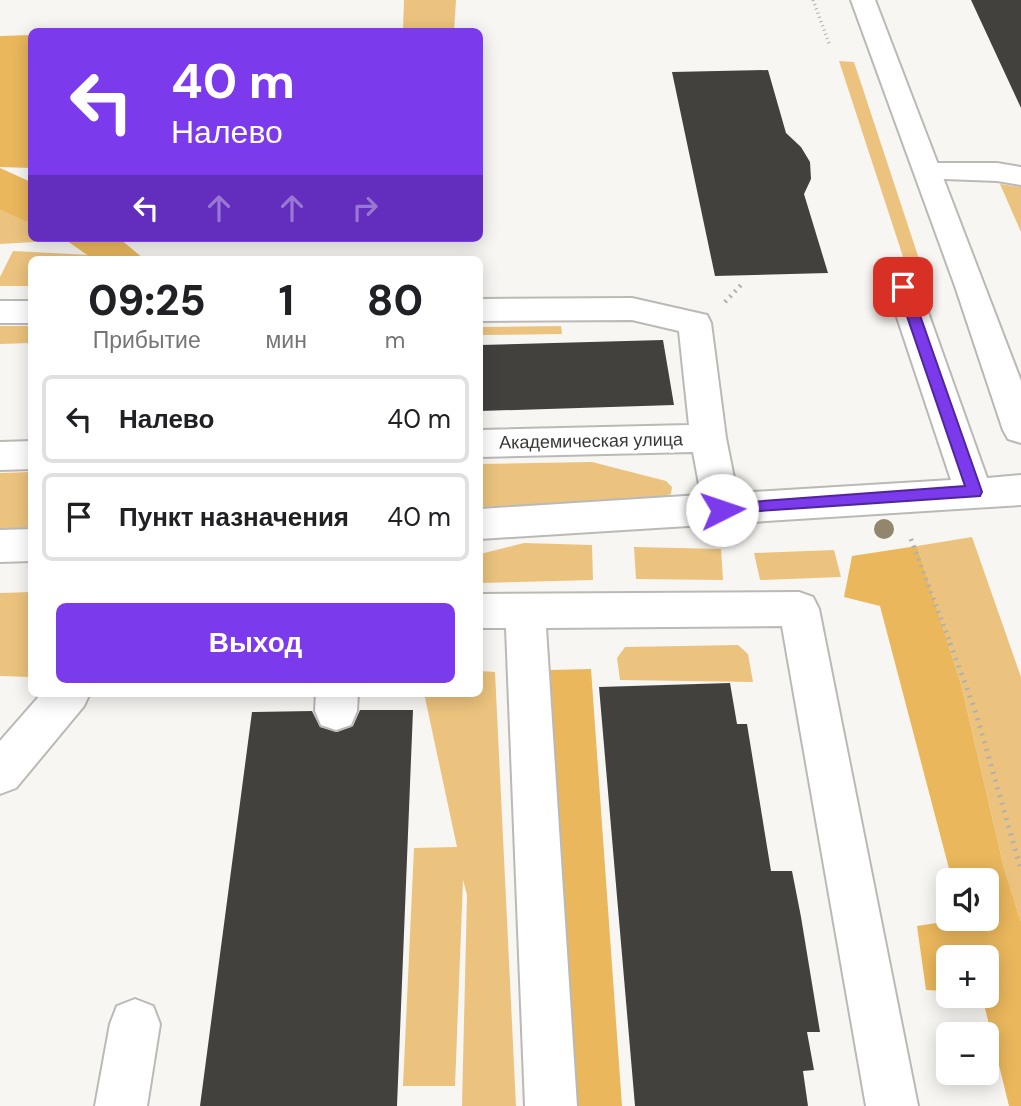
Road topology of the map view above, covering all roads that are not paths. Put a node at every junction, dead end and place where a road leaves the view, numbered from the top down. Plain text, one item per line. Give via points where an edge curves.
1 (863, 0) edge
2 (929, 172) junction
3 (1021, 176) edge
4 (903, 287) dead end
5 (483, 310) edge
6 (0, 312) edge
7 (28, 312) edge
8 (1020, 427) edge
9 (708, 439) junction
10 (483, 444) edge
11 (28, 455) edge
12 (0, 456) edge
13 (1021, 490) edge
14 (975, 492) junction
15 (722, 510) junction
16 (483, 524) edge
17 (28, 545) edge
18 (0, 546) edge
19 (483, 611) edge
20 (525, 611) junction
21 (66, 697) edge
22 (0, 773) edge
23 (135, 1024) dead end
24 (121, 1106) edge
25 (551, 1106) edge
26 (891, 1106) edge

1 - 2 street
2 - 3 street
2 - 8 street
4 - 14 street
5 - 9 street via 632,309 695,323
6 - 7 street
9 - 10 street, Академическая улица
9 - 15 street, Академическая улица
11 - 12 street
13 - 14 street
14 - 15 street
15 - 16 street
17 - 18 street
19 - 20 street
20 - 25 street
20 - 26 street via 799,609
21 - 22 street
23 - 24 street

